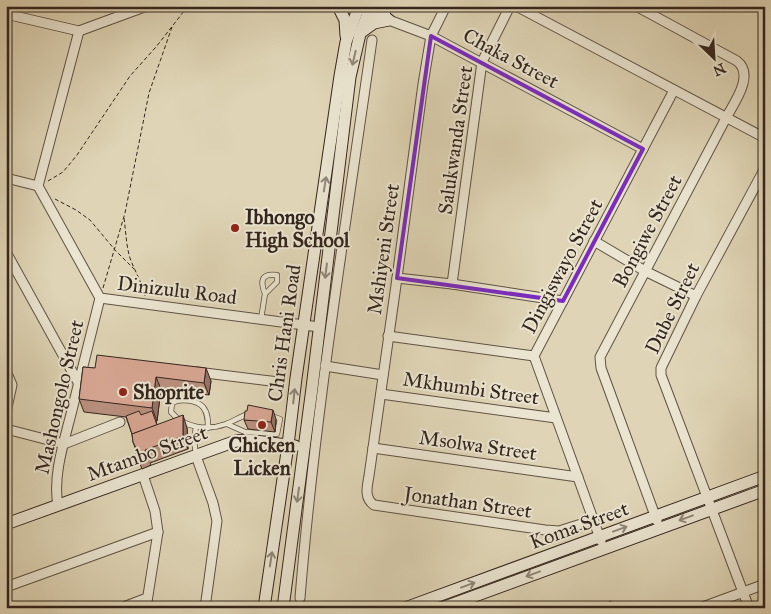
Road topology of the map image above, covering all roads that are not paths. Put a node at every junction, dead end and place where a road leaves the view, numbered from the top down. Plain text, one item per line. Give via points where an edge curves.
1 (147, 6) edge
2 (338, 6) edge
3 (381, 6) edge
4 (446, 6) edge
5 (510, 6) edge
6 (516, 6) edge
7 (636, 6) edge
8 (362, 8) edge
9 (6, 14) edge
10 (388, 19) junction
11 (79, 31) junction
12 (360, 34) junction
13 (431, 36) junction
14 (372, 40) dead end
15 (346, 42) junction
16 (482, 62) junction
17 (674, 90) junction
18 (726, 118) junction
19 (765, 138) edge
20 (643, 149) junction
21 (765, 168) edge
22 (6, 178) edge
23 (38, 186) junction
24 (594, 241) junction
25 (6, 252) edge
26 (645, 270) junction
27 (397, 278) junction
28 (452, 284) junction
29 (265, 294) junction
30 (696, 296) junction
31 (100, 298) junction
32 (563, 301) junction
33 (261, 319) junction
34 (304, 325) junction
35 (319, 327) junction
36 (388, 336) junction
37 (534, 356) junction
38 (326, 366) junction
39 (184, 370) edge
40 (6, 371) edge
41 (382, 375) junction
42 (279, 382) dead end
43 (79, 384) junction
44 (381, 394) junction
45 (6, 412) edge
46 (257, 413) edge
47 (264, 414) edge
48 (556, 418) junction
49 (120, 422) dead end
50 (227, 424) junction
51 (196, 427) junction
52 (208, 428) junction
53 (6, 429) edge
54 (64, 444) junction
55 (288, 445) junction
56 (304, 447) junction
57 (373, 448) junction
58 (196, 456) junction
59 (143, 475) junction
60 (765, 476) edge
61 (578, 477) junction
62 (765, 490) edge
63 (708, 497) junction
64 (368, 500) joint
65 (58, 504) junction
66 (713, 509) junction
67 (655, 516) junction
68 (594, 520) junction
69 (6, 524) edge
70 (659, 528) junction
71 (158, 532) junction
72 (600, 537) junction
73 (604, 548) junction
74 (765, 584) edge
75 (6, 587) edge
76 (743, 592) junction
77 (147, 598) junction
78 (300, 598) dead end
79 (121, 608) edge
80 (146, 608) edge
81 (205, 608) edge
82 (264, 608) edge
83 (283, 608) edge
84 (405, 608) edge
85 (442, 608) edge
86 (700, 608) edge
87 (749, 608) edge

1 - 11 street
2 - 15 main road via 345,20
3 - 10 main road
4 - 13 street, Mshiyeni Street
5 - 16 street, Salukwanda Street
6 - 17 street
7 - 18 street, Bongiwe Street via 740,63 744,81
8 - 10 street, Chaka Street
8 - 12 main road, Chris Hani Road
8 - 15 main road, Chris Hani Road
9 - 11 street
10 - 12 main road via 374,23
10 - 13 street, Chaka Street
11 - 23 street
12 -> 35 main road, Chris Hani Road via 350,77
13 - 16 street, Chaka Street
13 - 27 street, Mshiyeni Street
14 - 38 street
34 -> 15 main road, Chris Hani Road
16 - 20 street, Chaka Street
16 - 28 street, Salukwanda Street
17 - 18 street
17 - 20 street, Dingiswayo Street
18 - 19 street
18 - 26 street, Bongiwe Street
20 - 24 street, Dingiswayo Street
21 - 30 street, Dube Street
22 - 23 street
23 - 31 street, Dinizulu Road
24 - 26 street
24 - 32 street, Dingiswayo Street
25 - 43 street
26 - 30 street
26 - 67 street, Bongiwe Street via 602,350 600,362
27 - 28 street
27 - 36 street, Mshiyeni Street
28 - 32 street
29 - 29 lane via 262,279 277,275 277,282
29 - 33 lane
30 - 63 street, Dube Street via 664,361 661,375
31 - 33 street, Dinizulu Road
31 - 43 street, Mashongolo Street via 90,360
32 - 37 street, Dingiswayo Street
33 - 34 street, Dinizulu Road
34 - 35 street, Dinizulu Road
55 -> 34 main road, Chris Hani Road
35 - 56 main road, Chris Hani Road
36 - 37 street
36 - 41 street, Mshiyeni Street
37 - 48 street, Dingiswayo Street
38 - 41 street
38 - 78 street
39 - 42 street
40 - 45 street via 12,385
41 - 44 street, Mshiyeni Street
43 - 54 street, Mashongolo Street
44 - 48 street, Mkhumbi Street
44 - 57 street, Mshiyeni Street
46 - 50 lane via 244,415
47 - 50 lane via 280,419 278,434 245,432
48 - 61 street, Dingiswayo Street
49 - 54 street
50 - 52 lane
51 - 52 lane
51 - 52 lane via 175,416 171,412 172,403 178,400 203,406
51 - 58 lane
53 - 54 street
54 - 65 street, Mashongolo Street via 56,492
55 - 56 main road, Mtambo Street
55 - 58 main road, Mtambo Street via 241,440
82 -> 55 main road, Chris Hani Road
56 -> 83 main road, Chris Hani Road
57 - 61 street, Msolwa Street
57 - 64 street, Mshiyeni Street
58 - 59 main road, Mtambo Street
58 - 81 street via 217,521
59 - 65 main road, Mtambo Street
59 - 71 street via 155,510
60 - 63 main road, Koma Street
61 - 68 street, Dingiswayo Street
62 - 66 main road, Koma Street
63 - 66 street, Dube Street
63 - 67 main road, Koma Street
64 - 68 street, Jonathan Street via 374,506 545,530 559,531
65 - 69 main road, Mtambo Street
66 -> 70 main road, Koma Street
66 - 76 street, Dube Street
67 - 70 street, Bongiwe Street
72 -> 67 main road, Koma Street
68 - 72 street, Dingiswayo Street
70 - 73 main road, Koma Street
71 - 75 street
71 - 77 street
72 - 73 street, Dingiswayo Street
84 -> 72 main road, Koma Street
73 -> 85 main road, Koma Street
74 - 76 street
76 - 86 street
76 - 87 street, Dube Street
77 - 79 street
77 - 80 street

